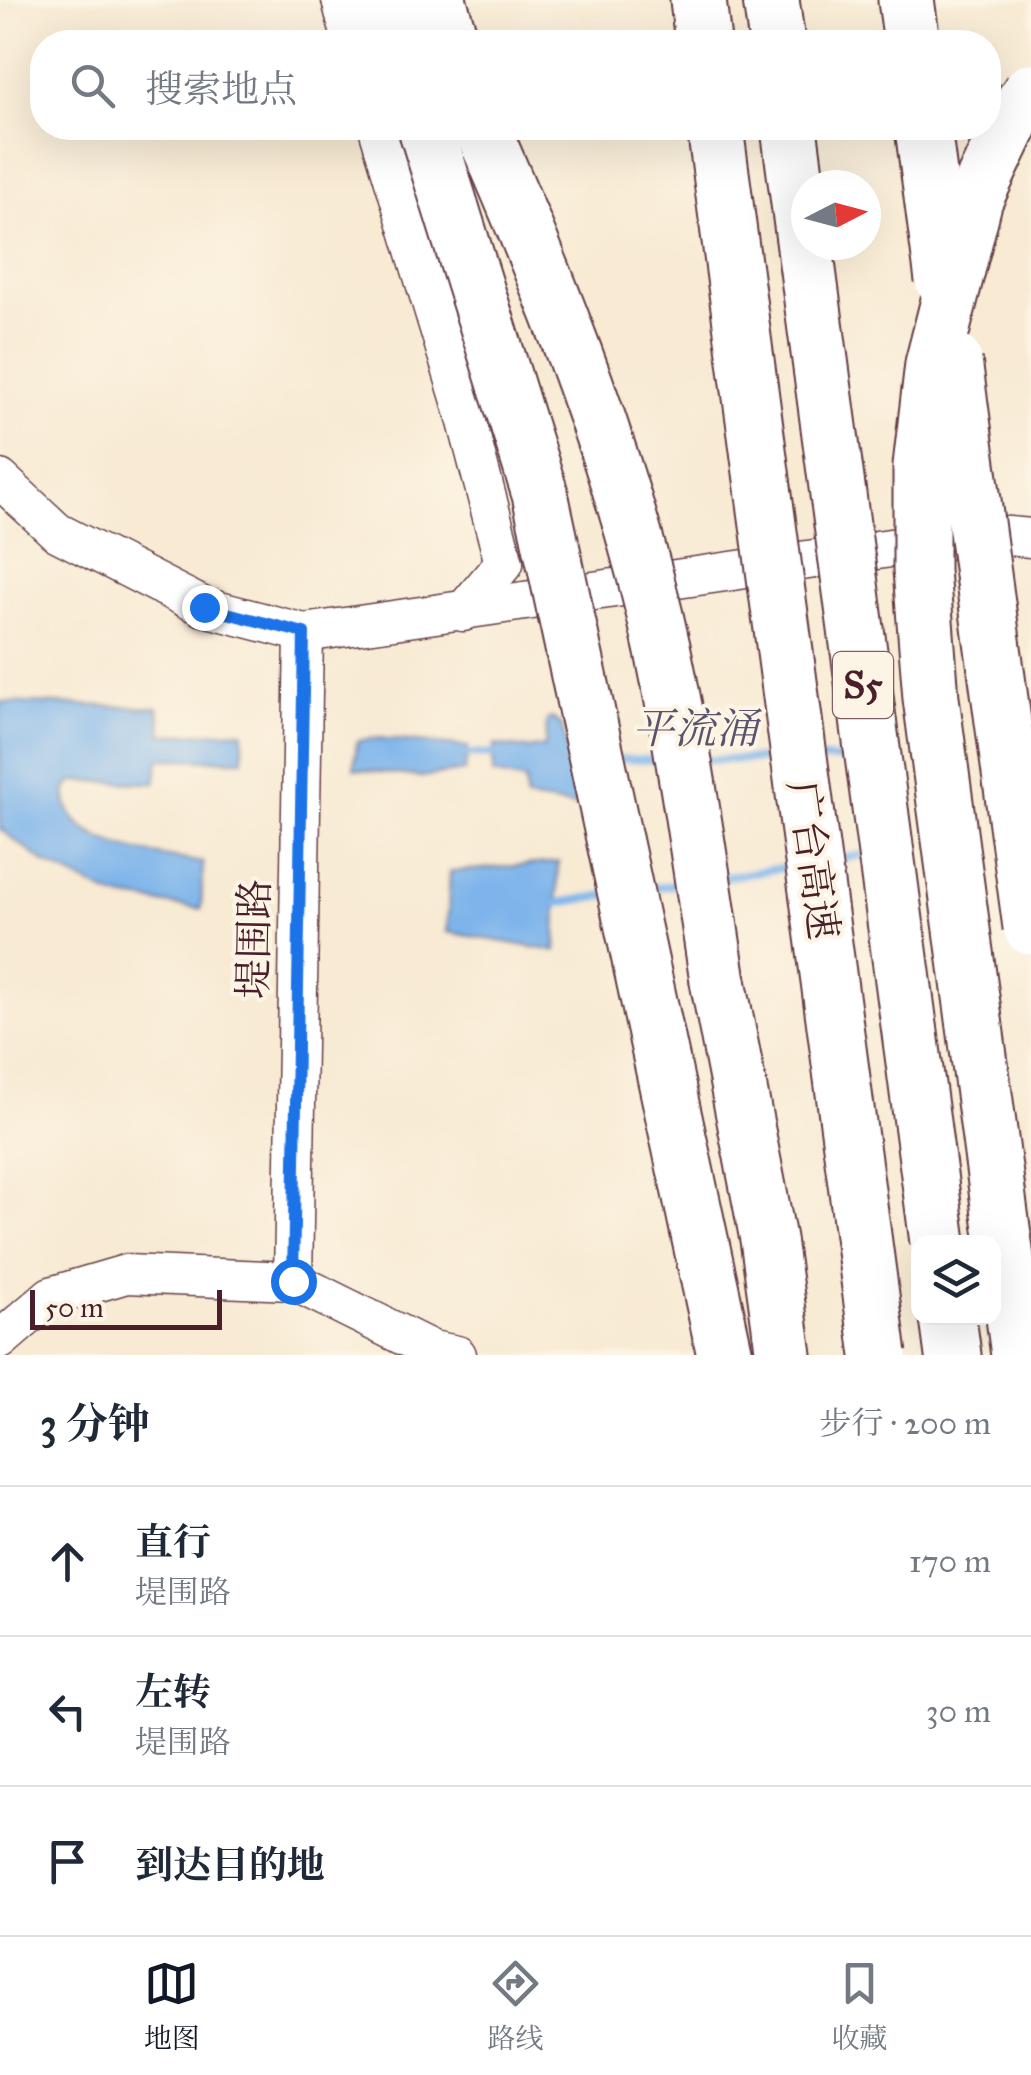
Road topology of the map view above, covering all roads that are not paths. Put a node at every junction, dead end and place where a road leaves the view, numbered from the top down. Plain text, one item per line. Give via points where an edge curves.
1 (341, 0) edge
2 (387, 0) edge
3 (438, 0) edge
4 (698, 0) edge
5 (772, 0) edge
6 (906, 0) edge
7 (349, 30) edge
8 (396, 30) edge
9 (447, 30) edge
10 (702, 30) edge
11 (776, 30) edge
12 (910, 30) edge
13 (1031, 91) edge
14 (382, 140) edge
15 (430, 140) edge
16 (487, 140) edge
17 (716, 140) edge
18 (790, 140) edge
19 (925, 140) edge
20 (0, 479) edge
21 (1031, 538) edge
22 (463, 612) junction
23 (304, 633) junction
24 (1031, 928) edge
25 (937, 1235) edge
26 (293, 1281) junction
27 (949, 1325) edge
28 (0, 1340) edge
29 (457, 1355) edge
30 (724, 1355) edge
31 (784, 1355) edge
32 (879, 1355) edge
33 (953, 1355) edge
34 (1019, 1355) edge

1 - 7 street
2 - 8 highway
3 - 9 highway
4 - 10 highway
5 - 11 highway
6 - 12 highway
13 - 34 highway, bridge via 975,199 934,364 921,466 931,698
14 - 22 street via 504,563
15 - 30 highway, bridge via 540,494
16 - 31 highway, bridge via 583,374 662,650
17 - 32 highway, 广台高速 / S5, bridge
18 - 25 highway, 广台高速 / S5, bridge
19 - 24 highway, bridge
20 - 23 street via 58,532 204,607
21 - 22 street via 987,534
22 - 23 street
23 - 26 street, 堤围路
26 - 28 street via 126,1274 51,1296
26 - 29 street via 432,1350
27 - 33 highway

